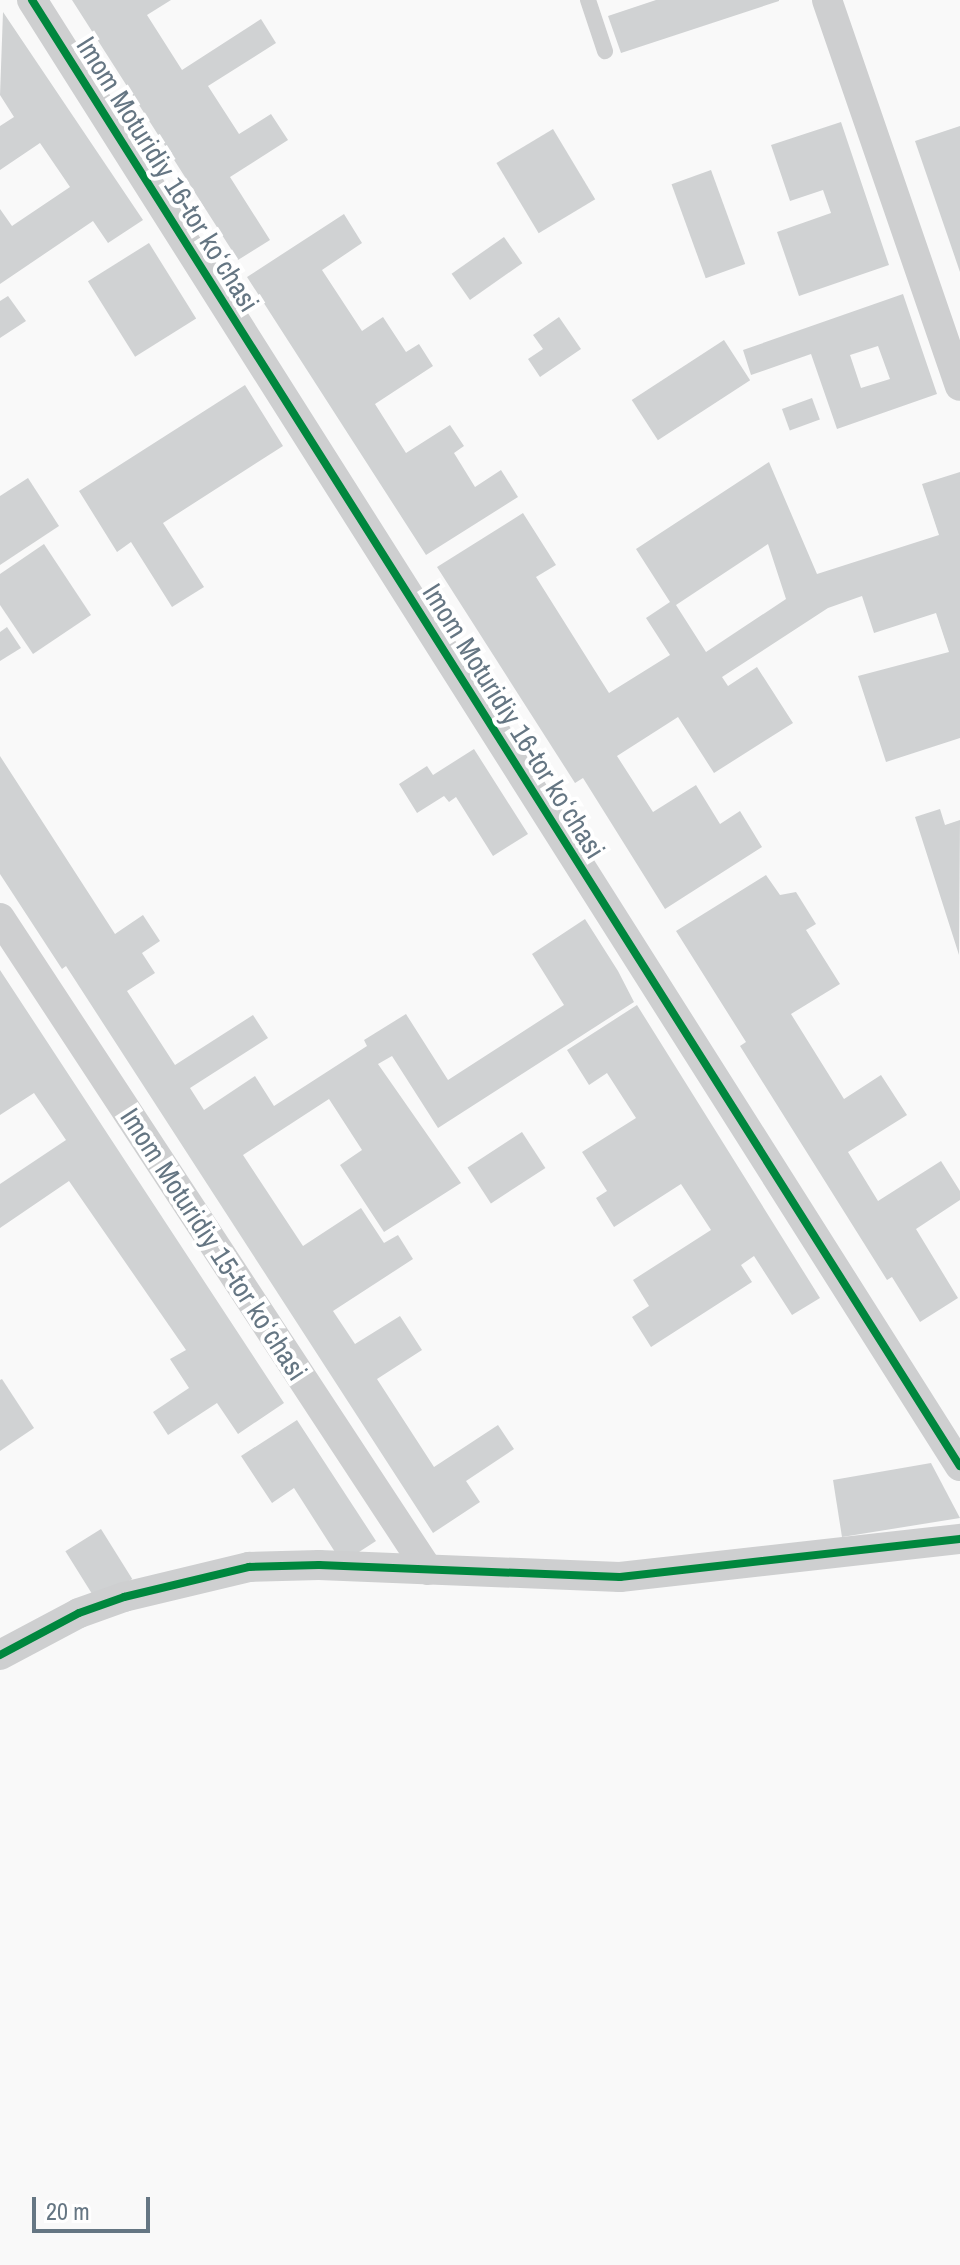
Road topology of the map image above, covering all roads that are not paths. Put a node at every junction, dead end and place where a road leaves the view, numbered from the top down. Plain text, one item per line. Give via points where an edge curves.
1 (32, 0) edge
2 (588, 0) edge
3 (827, 0) edge
4 (605, 51) dead end
5 (960, 386) edge
6 (0, 918) edge
7 (960, 1466) edge
8 (960, 1539) edge
9 (428, 1570) junction
10 (0, 1655) edge

1 - 7 street, Imom Moturidiy 16-tor koʻchasi
2 - 4 lane
3 - 5 street
6 - 9 street, Imom Moturidiy 15-tor koʻchasi
8 - 9 street via 620,1577
9 - 10 street via 249,1567 189,1578 79,1613

